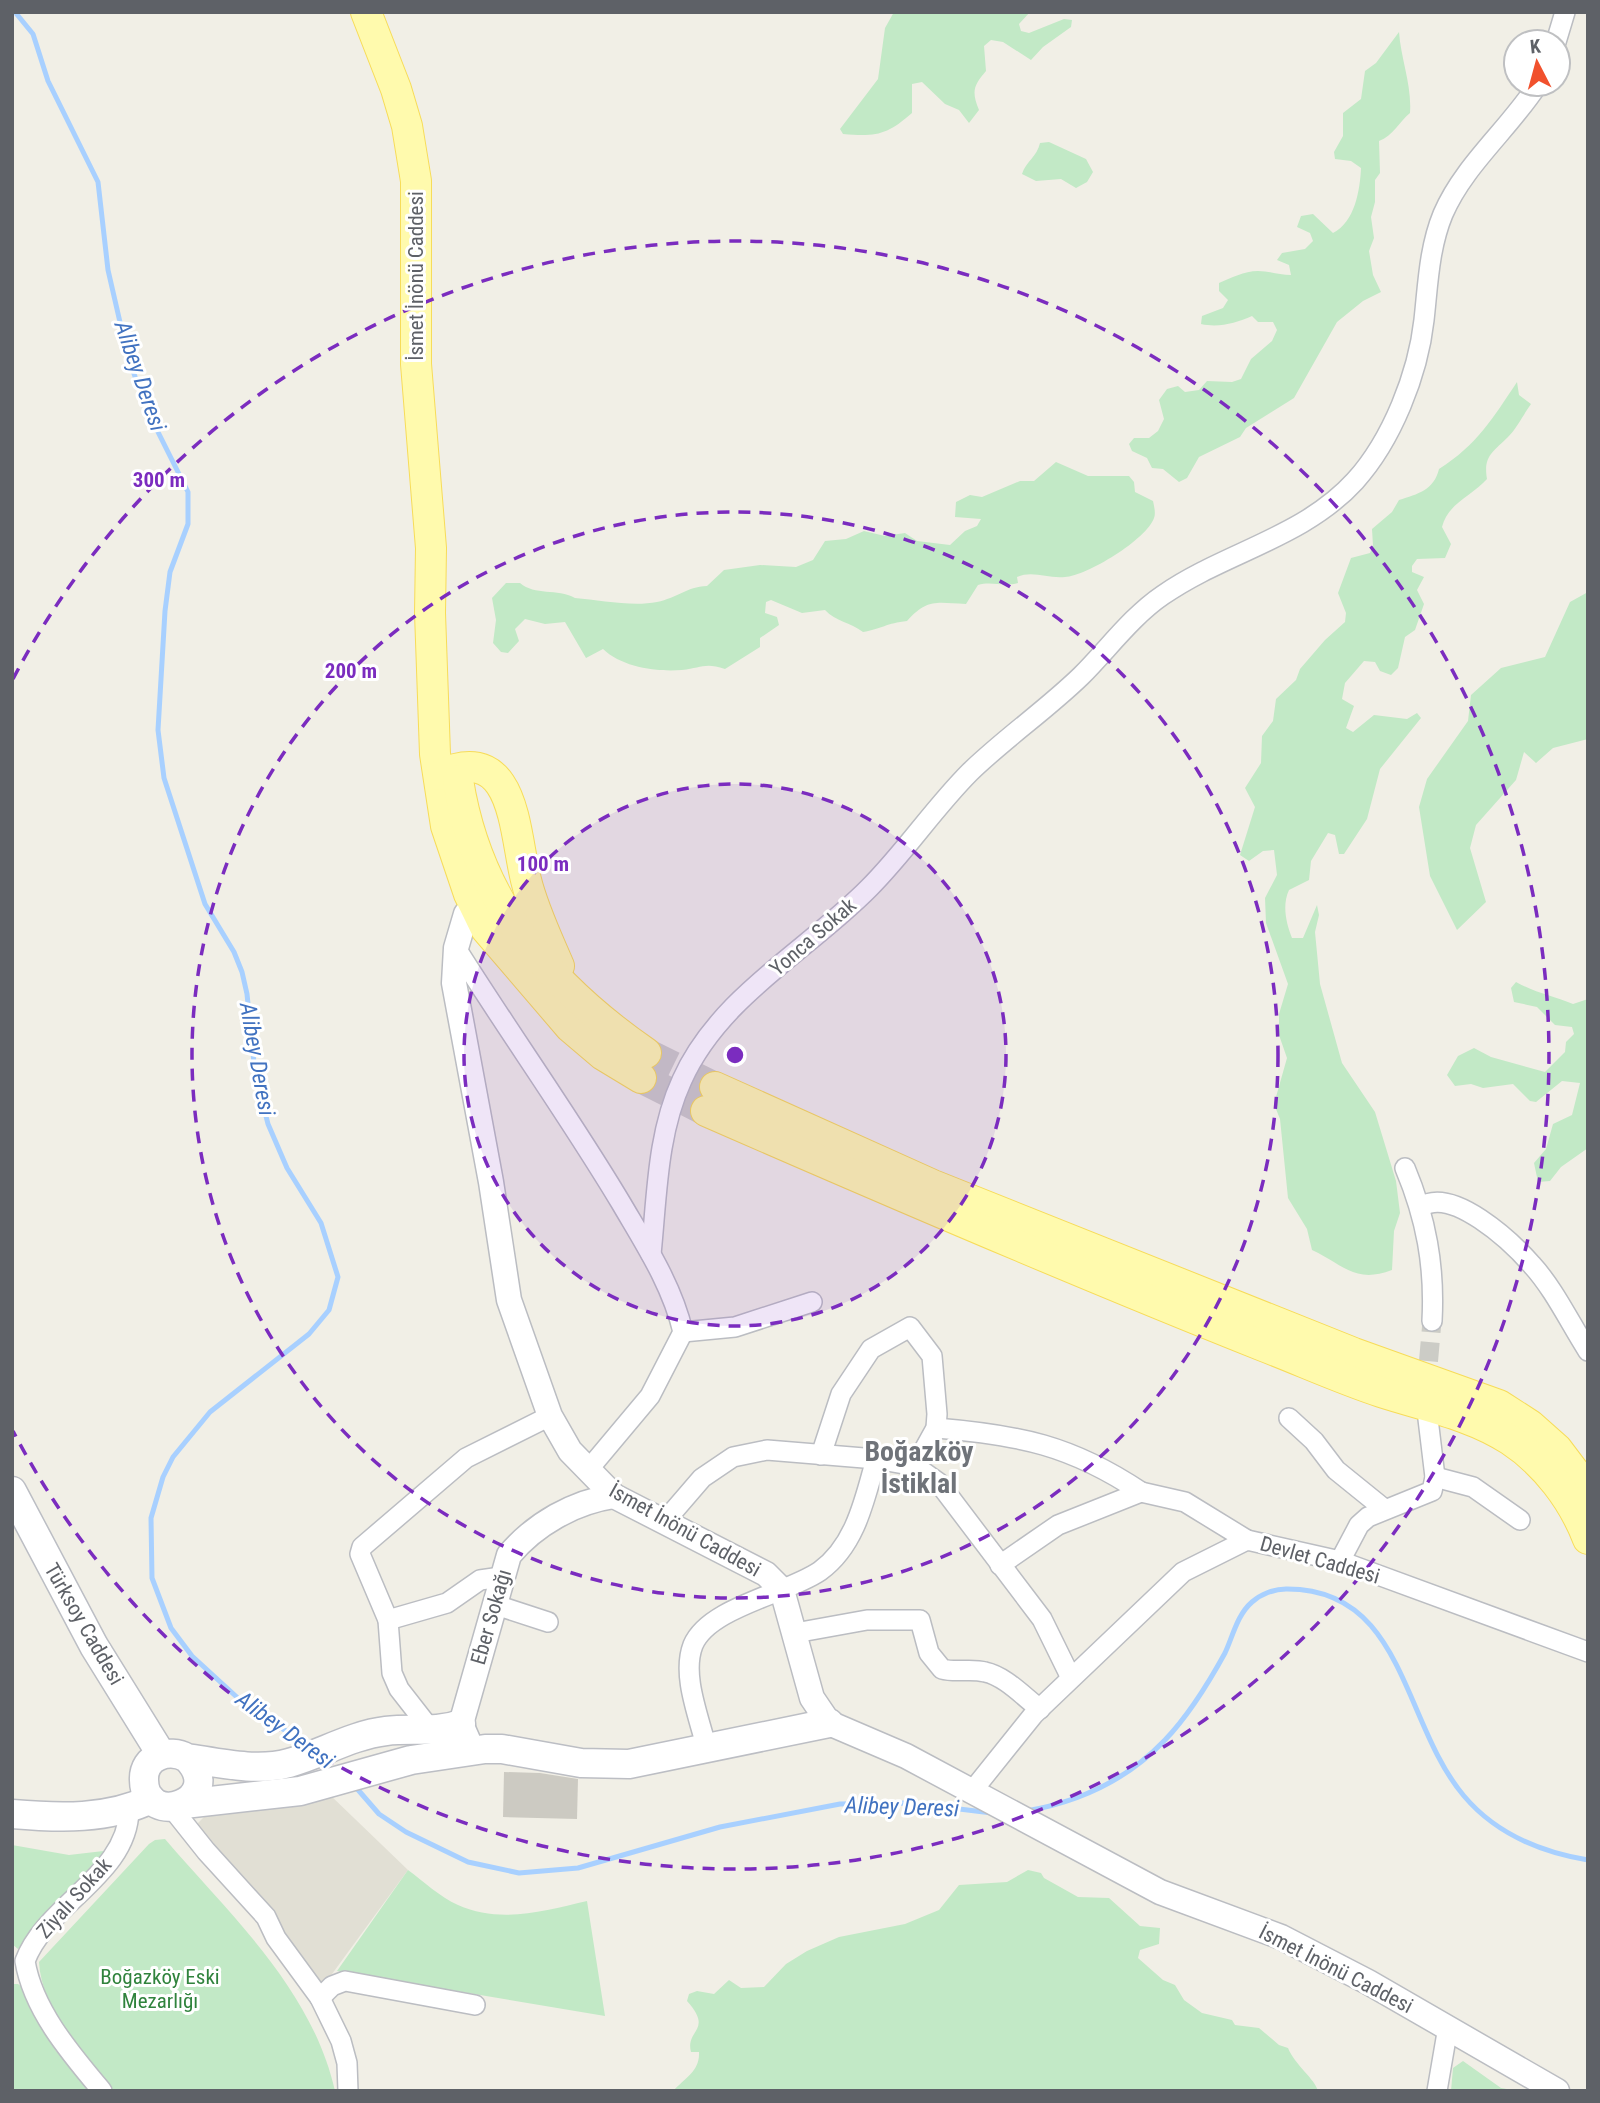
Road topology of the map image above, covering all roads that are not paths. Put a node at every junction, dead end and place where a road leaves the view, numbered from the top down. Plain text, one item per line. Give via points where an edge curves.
1 (366, 12) edge
2 (1527, 98) edge
3 (447, 771) junction
4 (482, 894) junction
5 (456, 948) junction
6 (579, 1000) junction
7 (1405, 1168) dead end
8 (1421, 1207) junction
9 (651, 1254) junction
10 (812, 1302) dead end
11 (1432, 1321) tunnel mouth
12 (683, 1332) junction
13 (1588, 1351) edge
14 (550, 1416) junction
15 (1289, 1418) dead end
16 (1428, 1419) dead end
17 (936, 1428) junction
18 (821, 1455) junction
19 (876, 1459) junction
20 (915, 1466) junction
21 (588, 1470) junction
22 (1435, 1477) junction
23 (1588, 1490) edge
24 (12, 1491) edge
25 (1141, 1492) junction
26 (614, 1496) junction
27 (577, 1506) junction
28 (1383, 1508) junction
29 (1520, 1520) dead end
30 (665, 1521) junction
31 (1247, 1539) junction
32 (1588, 1539) edge
33 (1340, 1561) junction
34 (1000, 1565) junction
35 (501, 1577) junction
36 (782, 1590) junction
37 (493, 1604) junction
38 (388, 1620) junction
39 (548, 1622) dead end
40 (795, 1633) junction
41 (1588, 1652) edge
42 (1071, 1678) junction
43 (812, 1698) junction
44 (1040, 1709) junction
45 (829, 1723) junction
46 (461, 1724) junction
47 (799, 1728) junction
48 (431, 1730) junction
49 (485, 1749) junction
50 (707, 1750) junction
51 (174, 1756) junction
52 (980, 1794) junction
53 (159, 1805) junction
54 (12, 1814) edge
55 (320, 1998) junction
56 (475, 2005) dead end
57 (1448, 2027) junction
58 (102, 2091) edge
59 (348, 2091) edge
60 (1437, 2091) edge
61 (1557, 2091) edge

1 - 3 main road, İsmet İnönü Caddesi via 407,126 416,181 416,364 431,548 429,613
2 - 9 street, Yonca Sokak via 1462,177 1443,215 1429,260 1414,373 1384,438 1356,480 1318,514 1163,595 1080,677 970,773 869,889 755,988 698,1051 681,1081 667,1123
3 - 4 main road, İsmet İnönü Caddesi via 446,826
3 - 6 main road via 473,767 492,775 506,792 535,908
4 - 5 street, İsmet İnönü Caddesi via 466,914
4 - 6 main road
4 - 6 main road via 486,929 569,1027 603,1055 643,1066
5 - 9 street via 573,1124
5 - 14 street, İsmet İnönü Caddesi via 454,983 509,1300
7 - 8 street
8 - 11 street via 1434,1277
8 - 13 street via 1431,1200 1446,1201 1502,1235 1533,1266
9 - 12 street
10 - 12 street via 735,1327
12 - 21 street via 650,1396
14 - 21 street, İsmet İnönü Caddesi via 570,1451
14 - 38 street via 466,1458 362,1547 360,1554
15 - 28 street via 1336,1470
16 - 22 street
17 - 18 street via 932,1356 909,1327 871,1349 841,1394
17 - 20 street
17 - 25 street via 1020,1437 1065,1450
18 - 19 street
18 - 30 street via 767,1450 733,1457 702,1478
19 - 20 street
19 - 36 street via 858,1523 838,1551 821,1570
20 - 34 street via 939,1483
21 - 26 street, İsmet İnönü Caddesi
21 - 27 street via 588,1485
22 - 28 street via 1427,1494
22 - 29 street via 1473,1487
23 - 32 main road via 1557,1449 1499,1405 1354,1353 710,1099 939,1214 1377,1391 1480,1423 1535,1460 1563,1492
24 - 51 main road, Türksoy Caddesi via 94,1646
25 - 31 street via 1185,1502
25 - 34 street via 1058,1525
26 - 27 street, Eber Sokağı
26 - 30 street, İsmet İnönü Caddesi
27 - 35 street, Eber Sokağı via 523,1538 509,1555
28 - 33 street via 1359,1525
30 - 36 street, İsmet İnönü Caddesi via 766,1574
31 - 33 street, Devlet Caddesi
31 - 42 street, Devlet Caddesi via 1183,1572
33 - 41 street, Devlet Caddesi
34 - 42 street via 1042,1619
35 - 37 street, Eber Sokağı
35 - 38 street via 480,1580 447,1603
36 - 40 street, İsmet İnönü Caddesi
36 - 50 street via 708,1626 693,1644 688,1670
37 - 39 street
37 - 46 street, Eber Sokağı
38 - 48 street via 392,1673
40 - 43 street, İsmet İnönü Caddesi
40 - 44 street via 866,1619 920,1620 929,1653 942,1669 995,1675
42 - 44 street, Devlet Caddesi
43 - 45 street, İsmet İnönü Caddesi
43 - 47 street via 811,1711
44 - 52 street, Devlet Caddesi
45 - 47 main road
45 - 52 street
46 - 48 main road
46 - 49 street via 464,1735
47 - 50 main road
48 - 51 main road via 365,1735 286,1764 254,1767
49 - 50 main road via 629,1765
49 - 53 main road via 383,1767 300,1791
51 - 53 main road via 147,1765 144,1774 146,1792
51 - 53 main road via 193,1765 198,1782 191,1798
52 - 57 street, İsmet İnönü Caddesi via 1160,1892 1282,1937
53 - 54 main road via 88,1816
53 - 55 street via 266,1917
53 - 58 street, Ziyalı Sokak via 129,1830 109,1862 39,1937 25,1961 34,1994
55 - 56 street via 345,1981
55 - 59 street via 341,2041
57 - 60 street
57 - 61 street, İsmet İnönü Caddesi

